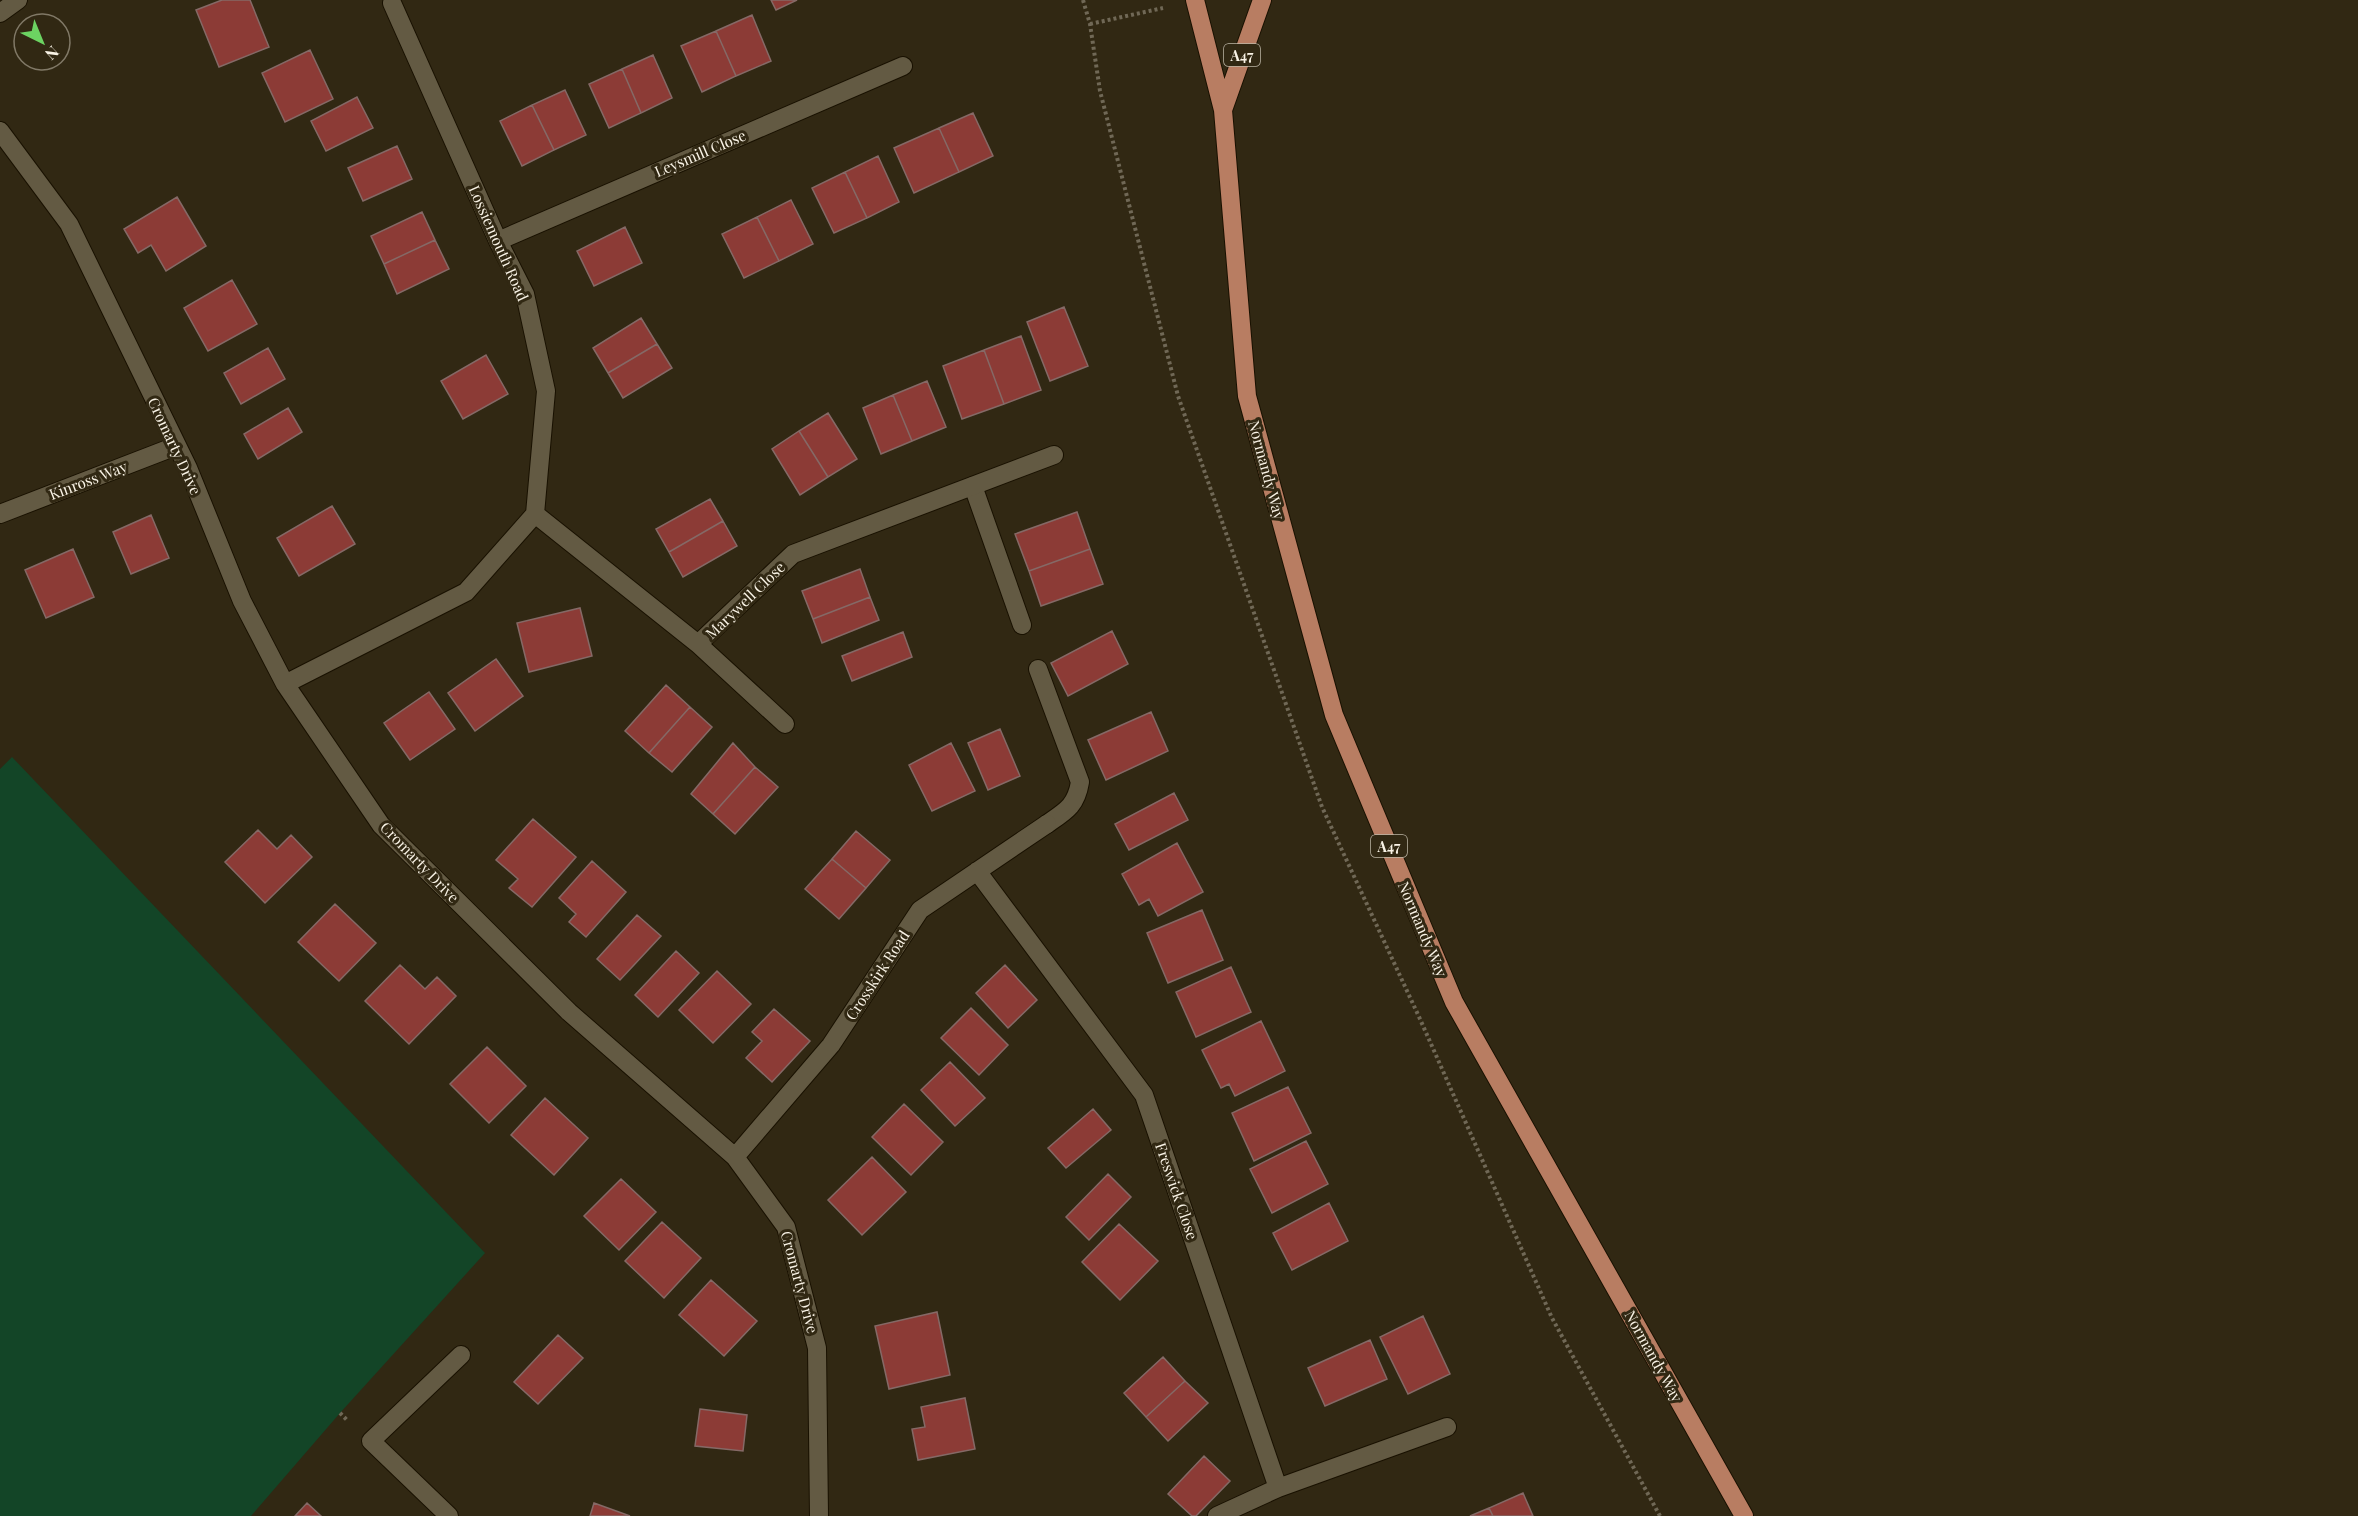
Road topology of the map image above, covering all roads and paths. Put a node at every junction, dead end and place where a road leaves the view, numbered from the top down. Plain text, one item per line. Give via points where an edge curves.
1 (18, 0) edge
2 (1195, 0) edge
3 (1262, 0) edge
4 (392, 3) dead end
5 (0, 13) edge
6 (1090, 24) dead end
7 (903, 66) dead end
8 (1223, 110) junction
9 (0, 131) edge
10 (498, 241) junction
11 (176, 446) junction
12 (1054, 455) dead end
13 (973, 486) junction
14 (0, 514) edge
15 (535, 514) junction
16 (1022, 624) dead end
17 (698, 644) junction
18 (1038, 669) dead end
19 (285, 684) junction
20 (786, 724) dead end
21 (977, 871) junction
22 (735, 1157) junction
23 (461, 1355) dead end
24 (1447, 1427) dead end
25 (1278, 1488) junction
26 (449, 1516) edge
27 (819, 1516) edge
28 (1217, 1516) edge
29 (1744, 1516) edge

1 - 5 street
2 - 6 path
2 - 8 main road, Normandy Way / A47
3 - 8 main road, Normandy Way / A47
4 - 10 street, Lossiemouth Road
7 - 10 street, Leysmill Close
8 - 29 main road, Normandy Way / A47 via 1246,396 1334,715 1454,1002
9 - 11 street, Cromarty Drive via 69,224
10 - 15 street, Lossiemouth Road via 525,294 546,391
11 - 14 street, Kinross Way
11 - 19 street, Cromarty Drive via 242,602
12 - 13 street, Marywell Close
13 - 16 street
13 - 17 street, Marywell Close via 793,554
15 - 17 street, Marywell Close
15 - 19 street via 466,592
17 - 20 street
18 - 21 street, Crosskirk Road via 1080,782 1078,797 1065,811
19 - 22 street, Cromarty Drive via 381,825 569,1012
21 - 22 street, Crosskirk Road via 920,910 831,1045
21 - 25 street, Freswick Close via 1144,1095
22 - 27 street, Cromarty Drive via 786,1227 818,1348
23 - 26 street via 371,1441
24 - 25 street
25 - 28 street

